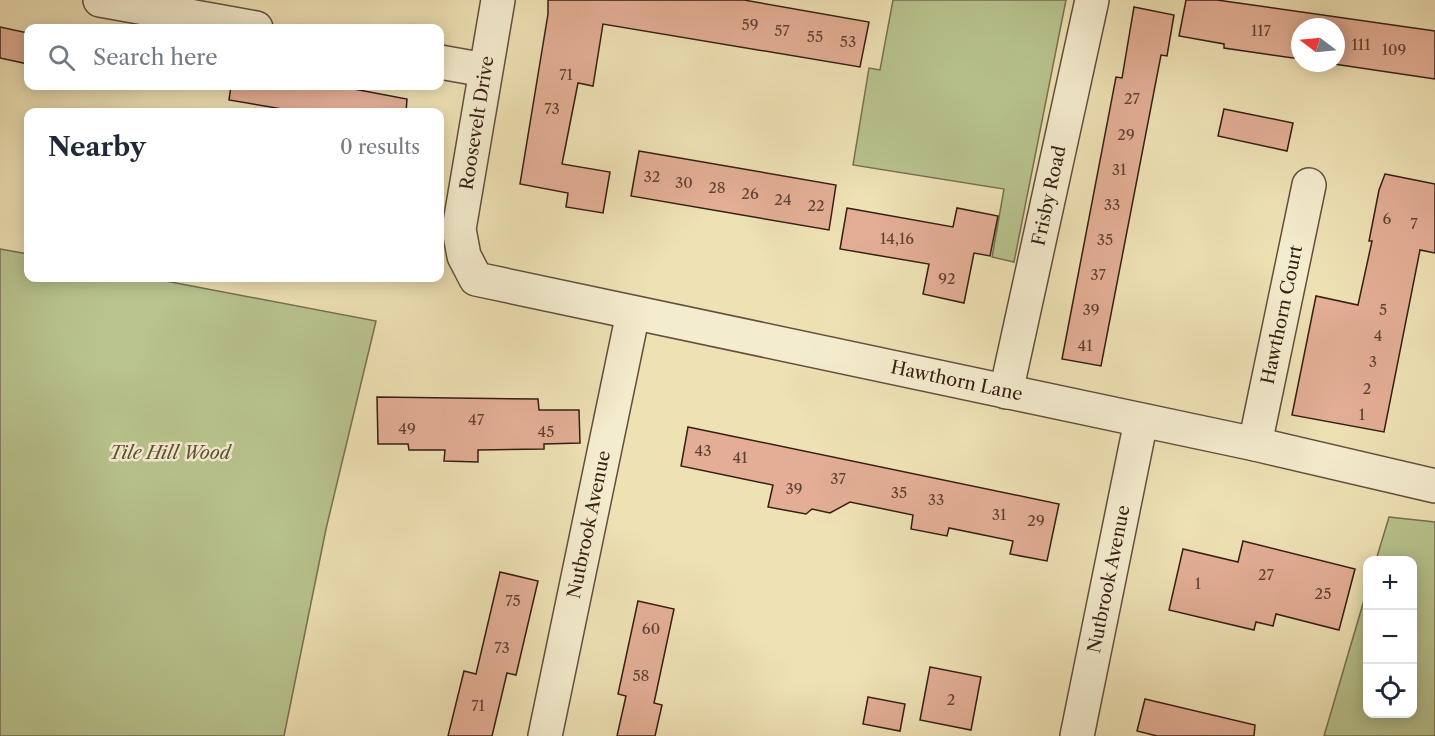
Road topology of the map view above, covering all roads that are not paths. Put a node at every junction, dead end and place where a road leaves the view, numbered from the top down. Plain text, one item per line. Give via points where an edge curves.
1 (100, 0) edge
2 (498, 0) edge
3 (1092, 0) edge
4 (234, 24) edge
5 (444, 63) edge
6 (485, 70) junction
7 (1309, 185) dead end
8 (476, 279) joint
9 (633, 313) junction
10 (1006, 392) junction
11 (1141, 421) junction
12 (1255, 444) junction
13 (1435, 486) edge
14 (545, 736) edge
15 (1077, 736) edge

1 - 4 street
2 - 6 street, Roosevelt Drive
3 - 10 street, Frisby Road
5 - 6 street
6 - 8 street, Roosevelt Drive via 459,229 464,256
7 - 12 street, Hawthorn Court
8 - 9 street, Hawthorn Lane
9 - 10 street, Hawthorn Lane
9 - 14 street, Nutbrook Avenue
10 - 11 street, Hawthorn Lane
11 - 12 street, Hawthorn Lane
11 - 15 street, Nutbrook Avenue
12 - 13 street, Hawthorn Lane

